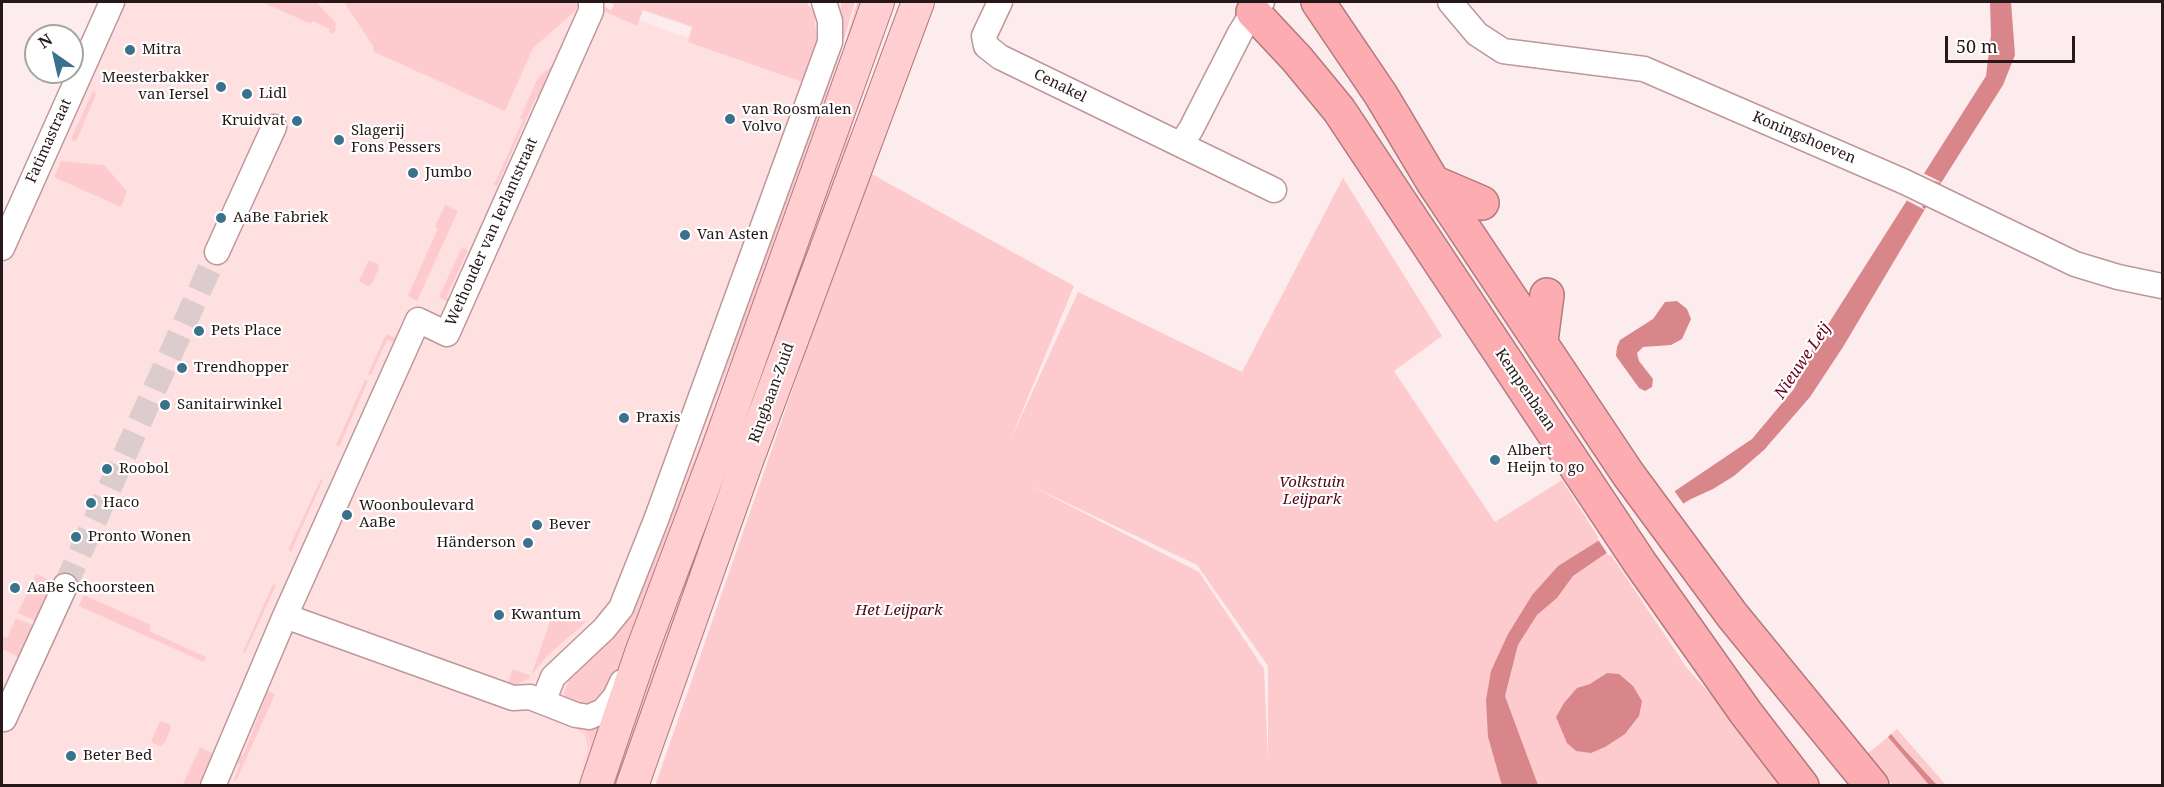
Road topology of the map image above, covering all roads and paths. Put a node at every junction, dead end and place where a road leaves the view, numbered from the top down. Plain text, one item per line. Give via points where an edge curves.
1 (112, 2) edge
2 (591, 2) edge
3 (824, 2) edge
4 (879, 2) edge
5 (918, 2) edge
6 (1000, 2) edge
7 (1318, 2) edge
8 (1450, 2) edge
9 (1257, 4) edge
10 (274, 127) dead end
11 (1181, 144) junction
12 (1434, 182) junction
13 (1274, 190) dead end
14 (1482, 202) dead end
15 (2, 248) edge
16 (217, 252) tunnel mouth
17 (2163, 286) edge
18 (1547, 295) dead end
19 (1474, 312) junction
20 (1541, 341) junction
21 (1476, 345) dead end
22 (1553, 461) dead end
23 (1591, 489) junction
24 (65, 586) tunnel mouth
25 (285, 616) junction
26 (641, 653) junction
27 (543, 702) junction
28 (4, 719) dead end
29 (1863, 775) edge
30 (213, 786) edge
31 (596, 786) edge
32 (632, 786) edge
33 (1802, 786) edge

1 - 15 street, Fatimastraat
2 - 25 street, Wethouder van Ierlantstraat via 591,11 447,334 418,320
3 - 27 street via 830,21 830,42 621,608 553,676
4 - 26 main road
5 - 32 main road, Ringbaan-Zuid via 747,462
6 - 11 street, Cenakel via 984,36 986,46 1000,57
7 - 12 highway
8 - 17 street, Koningshoeven via 1477,34 1503,51 1644,69 1905,182 2075,264
9 - 11 street
9 - 19 highway, Kempenbaan via 1339,110
10 - 16 street
11 - 13 street, Cenakel
12 - 14 highway
12 - 20 highway
18 - 20 highway
19 - 21 highway
19 - 23 highway, Kempenbaan
20 - 29 highway via 1628,474 1732,615
22 - 23 highway
23 - 33 highway, Kempenbaan via 1746,713
24 - 28 street
25 - 27 street via 513,698 530,697
25 - 30 street, Wethouder van Ierlantstraat
26 - 27 street via 628,667 615,697 603,711 589,717
26 - 31 main road

